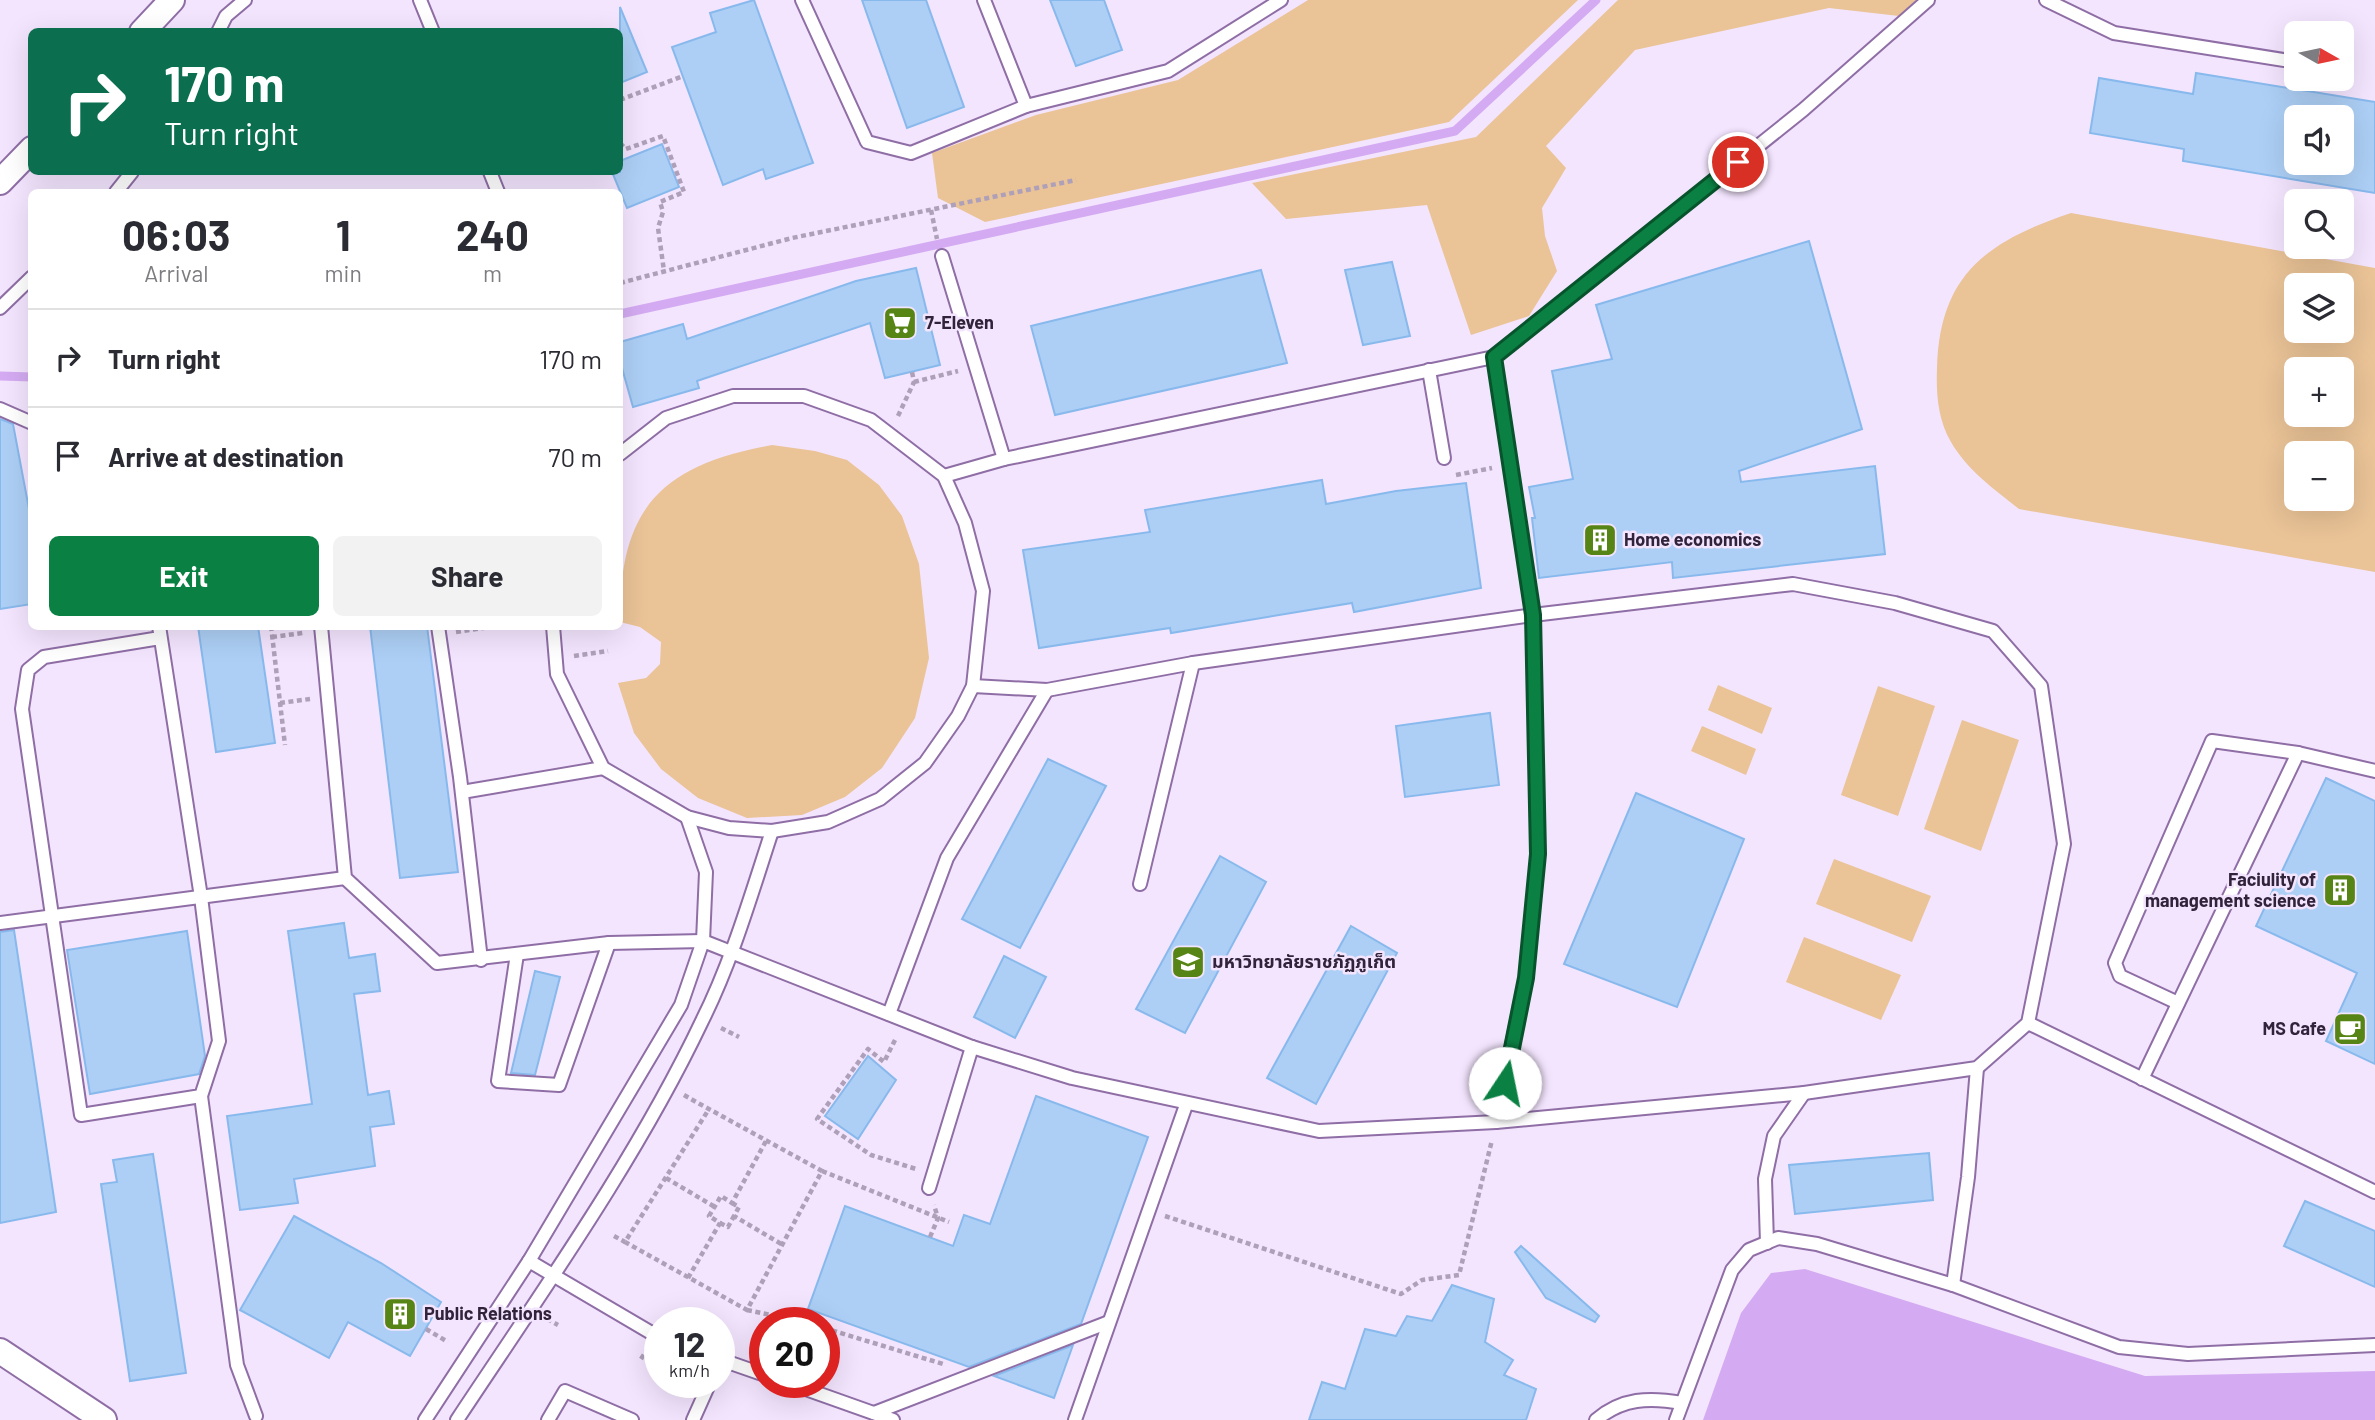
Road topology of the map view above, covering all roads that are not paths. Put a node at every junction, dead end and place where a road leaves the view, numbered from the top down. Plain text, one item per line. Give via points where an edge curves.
1 (172, 0) edge
2 (245, 0) edge
3 (420, 0) edge
4 (802, 0) edge
5 (984, 0) edge
6 (1281, 0) edge
7 (1928, 0) edge
8 (2046, 0) edge
9 (146, 28) edge
10 (220, 28) edge
11 (431, 28) edge
12 (2284, 60) edge
13 (1026, 106) junction
14 (28, 153) edge
15 (130, 175) edge
16 (0, 182) edge
17 (118, 189) edge
18 (942, 257) dead end
19 (28, 281) edge
20 (0, 308) edge
21 (1494, 357) junction
22 (1429, 370) junction
23 (0, 409) edge
24 (28, 421) edge
25 (623, 452) edge
26 (1444, 458) dead end
27 (1004, 459) junction
28 (944, 476) junction
29 (1533, 615) junction
30 (321, 630) edge
31 (439, 630) edge
32 (552, 630) edge
33 (159, 632) edge
34 (1193, 663) junction
35 (973, 686) junction
36 (1046, 691) junction
37 (2298, 753) junction
38 (603, 768) junction
39 (2375, 771) edge
40 (462, 792) junction
41 (687, 817) junction
42 (772, 831) junction
43 (345, 878) junction
44 (1140, 884) dead end
45 (201, 897) junction
46 (53, 916) junction
47 (0, 923) edge
48 (703, 941) junction
49 (609, 943) junction
50 (732, 952) junction
51 (517, 954) junction
52 (481, 960) junction
53 (2178, 1003) junction
54 (889, 1014) junction
55 (2028, 1023) junction
56 (972, 1047) junction
57 (1977, 1068) junction
58 (2142, 1079) junction
59 (1804, 1093) junction
60 (201, 1096) junction
61 (1186, 1105) junction
62 (1496, 1122) junction
63 (931, 1181) road end
64 (2375, 1192) edge
65 (1767, 1243) junction
66 (529, 1261) junction
67 (552, 1277) junction
68 (1953, 1285) junction
69 (1109, 1322) junction
70 (644, 1329) edge
71 (2375, 1345) edge
72 (0, 1351) edge
73 (703, 1398) edge
74 (831, 1398) edge
75 (1682, 1404) junction
76 (874, 1413) junction
77 (256, 1416) dead end
78 (104, 1420) edge
79 (425, 1420) edge
80 (457, 1420) edge
81 (548, 1420) edge
82 (632, 1420) edge
83 (693, 1420) edge
84 (893, 1420) edge
85 (1074, 1420) edge
86 (1596, 1420) edge
87 (1676, 1420) edge

1 - 9 street
2 - 10 lane via 226,16
3 - 11 lane
4 - 13 lane via 867,142 911,153
5 - 13 lane
6 - 13 lane via 1168,71
7 - 21 lane via 1803,110
8 - 12 lane via 2114,33
14 - 16 street
15 - 17 lane
18 - 27 lane
19 - 20 lane
21 - 22 lane
21 - 29 lane
22 - 26 lane
22 - 27 lane
23 - 24 lane
25 - 28 lane via 666,418 733,396 804,397 871,420
27 - 28 lane
28 - 35 lane via 965,523 983,592
29 - 34 lane
29 - 55 lane via 1793,584 1895,603 1993,631 2042,686 2064,844
29 - 62 lane via 1538,854 1526,978
30 - 43 lane
31 - 40 lane
32 - 38 lane via 557,674
33 - 45 lane
33 - 46 lane via 44,657 28,670 22,709
34 - 36 lane
34 - 44 lane
35 - 36 lane
35 - 42 lane via 925,763 880,799 828,822
36 - 54 lane via 947,858
37 - 39 lane
37 - 53 lane
37 - 53 lane via 2211,741 2115,963 2120,976
38 - 40 lane
38 - 41 lane
40 - 52 lane
41 - 42 lane via 729,828
41 - 48 lane via 706,872
42 - 50 lane
43 - 45 lane
43 - 52 lane via 437,963
45 - 46 lane
45 - 60 lane via 219,1041
46 - 47 lane
46 - 60 lane via 80,1115
48 - 49 lane
48 - 50 lane
48 - 66 lane via 681,1005
49 - 51 lane
49 - 51 lane via 559,1085 498,1081
50 - 54 lane
50 - 67 lane via 669,1087
51 - 52 lane
53 - 58 lane
54 - 56 lane
55 - 57 lane
55 - 58 lane
56 - 61 lane via 1072,1079
56 - 63 lane
57 - 59 lane
57 - 68 lane
58 - 64 lane
59 - 62 lane
59 - 65 lane via 1774,1136 1765,1179
60 - 77 lane via 237,1365
61 - 62 lane via 1320,1131
61 - 69 lane
65 - 68 lane via 1778,1238 1817,1244
65 - 75 lane via 1749,1250 1732,1270
66 - 67 lane
66 - 79 lane
67 - 70 lane
67 - 80 lane
68 - 71 lane via 2119,1347 2188,1354
69 - 76 lane
69 - 85 lane
72 - 78 street
73 - 83 lane
74 - 76 lane
75 - 86 lane via 1637,1400 1612,1406
75 - 87 lane
76 - 84 lane
81 - 82 lane via 565,1391

